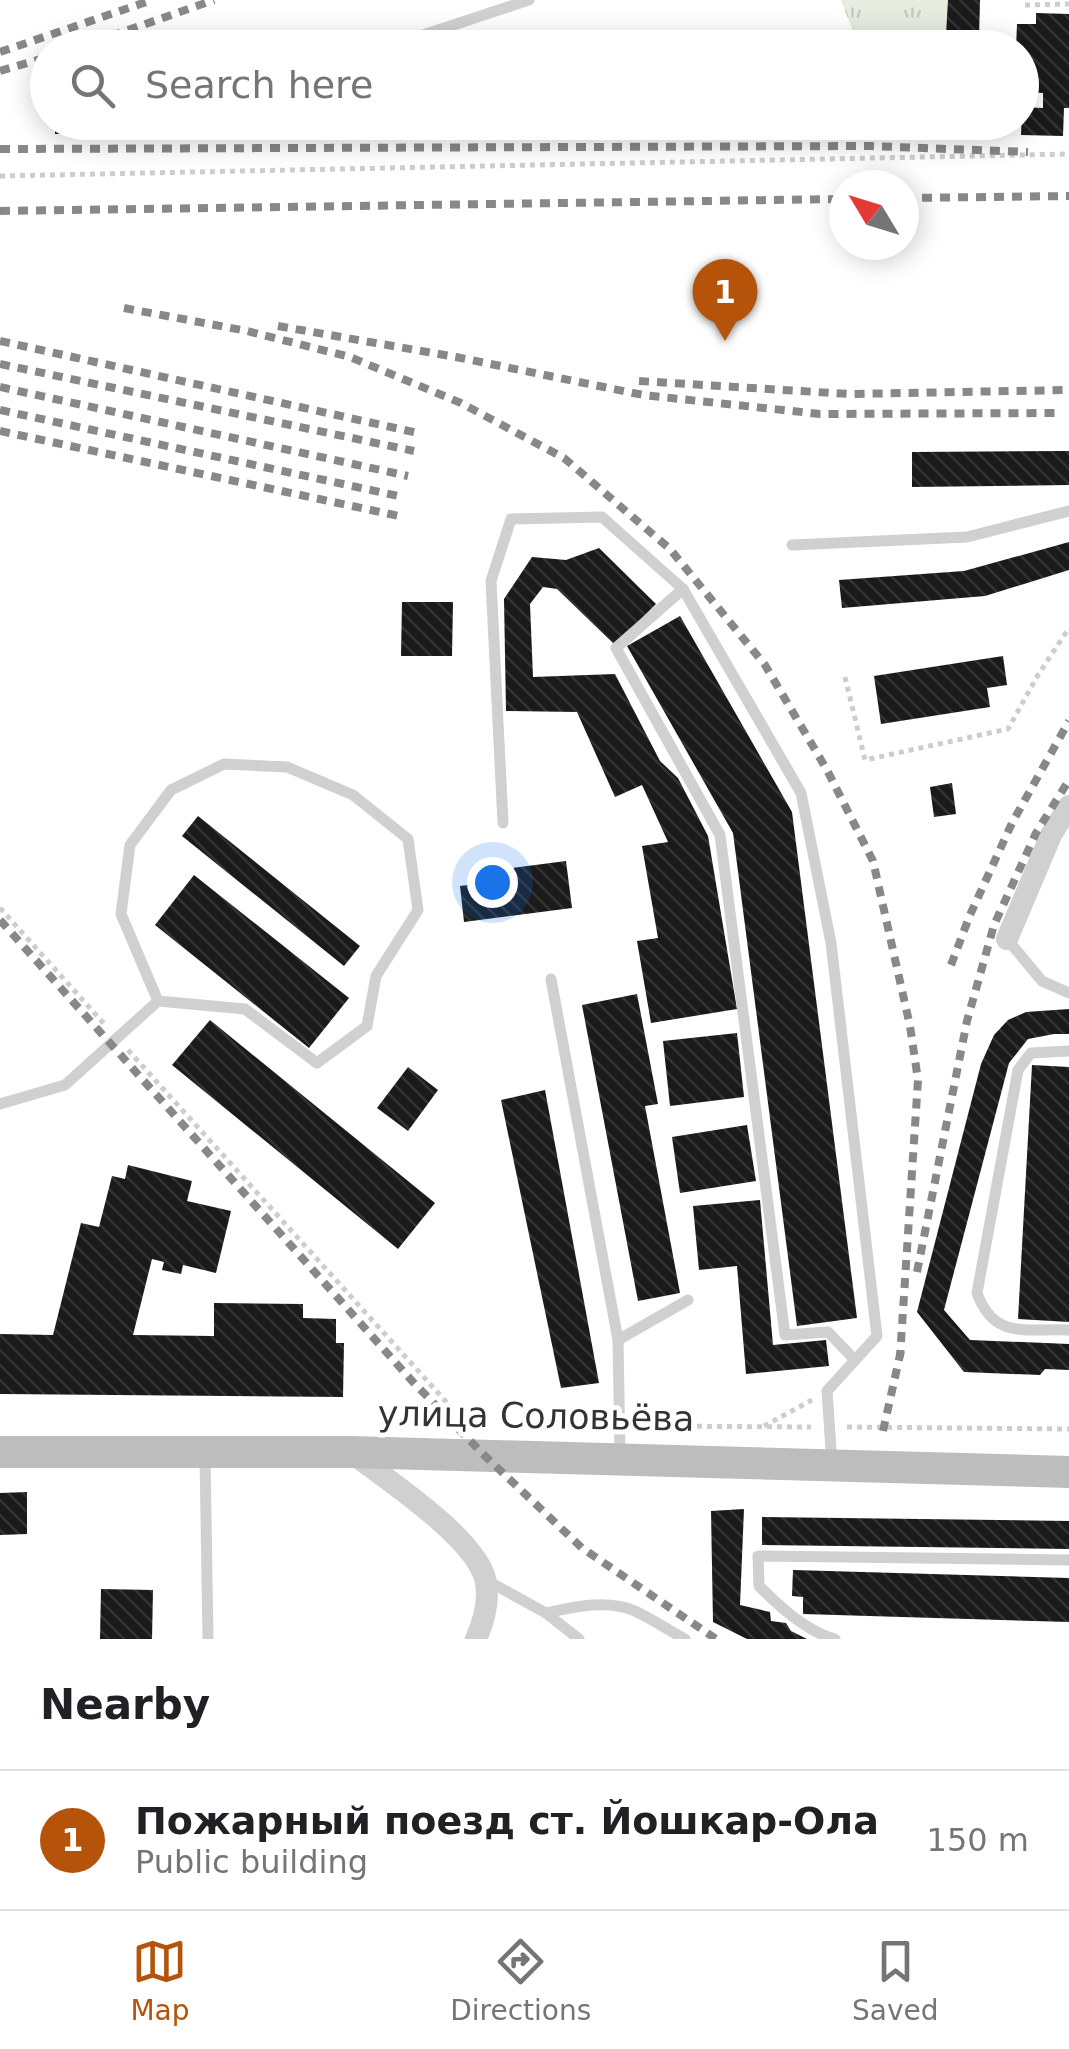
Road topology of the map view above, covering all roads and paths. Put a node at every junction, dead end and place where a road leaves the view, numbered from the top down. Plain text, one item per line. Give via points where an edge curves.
1 (529, 0) edge
2 (1025, 4) dead end
3 (1069, 4) edge
4 (438, 30) edge
5 (1069, 154) edge
6 (0, 176) edge
7 (1069, 511) edge
8 (792, 545) dead end
9 (683, 589) junction
10 (1069, 628) edge
11 (844, 677) dead end
12 (1069, 806) edge
13 (503, 823) dead end
14 (0, 908) edge
15 (1007, 939) joint
16 (551, 978) dead end
17 (1069, 993) edge
18 (158, 1001) junction
19 (117, 1038) junction
20 (1069, 1052) edge
21 (0, 1104) edge
22 (688, 1300) dead end
23 (1069, 1330) edge
24 (618, 1340) junction
25 (855, 1360) junction
26 (827, 1392) junction
27 (468, 1426) dead end
28 (763, 1427) dead end
29 (0, 1452) edge
30 (204, 1452) junction
31 (350, 1452) junction
32 (620, 1458) junction
33 (832, 1464) junction
34 (1069, 1472) edge
35 (1069, 1560) edge
36 (486, 1580) junction
37 (546, 1613) junction
38 (208, 1639) edge
39 (476, 1639) edge
40 (580, 1639) edge
41 (685, 1639) edge
42 (835, 1639) edge

1 - 4 lane
2 - 3 path
5 - 6 path
7 - 8 lane via 967,537
9 - 13 lane via 602,517 512,519 491,581
9 - 25 lane via 801,794 831,944 877,1336
9 - 25 lane via 616,648 720,835 785,1335 828,1332
10 - 11 path via 1008,729 990,733 866,760
12 - 15 street
14 - 19 path
15 - 17 lane via 1042,980
16 - 24 lane
18 - 18 lane via 121,914 130,845 171,790 224,764 288,766 352,796 408,839 418,910 376,976 367,1026 318,1063 244,1009
18 - 19 lane
19 - 21 lane via 66,1085
19 - 27 path
20 - 23 lane via 1030,1052 1018,1070 977,1293 984,1313 1003,1328
22 - 24 lane
24 - 32 lane
25 - 26 lane
26 - 28 path
26 - 33 lane
29 - 30 street, улица Соловьёва
30 - 31 street, улица Соловьёва
30 - 38 lane
31 - 32 street, улица Соловьёва
31 - 36 street via 455,1533
32 - 33 street, улица Соловьёва
33 - 34 street, улица Соловьёва
35 - 42 lane via 758,1556 759,1586
36 - 37 lane
36 - 39 street
37 - 40 lane
37 - 41 lane via 610,1604

